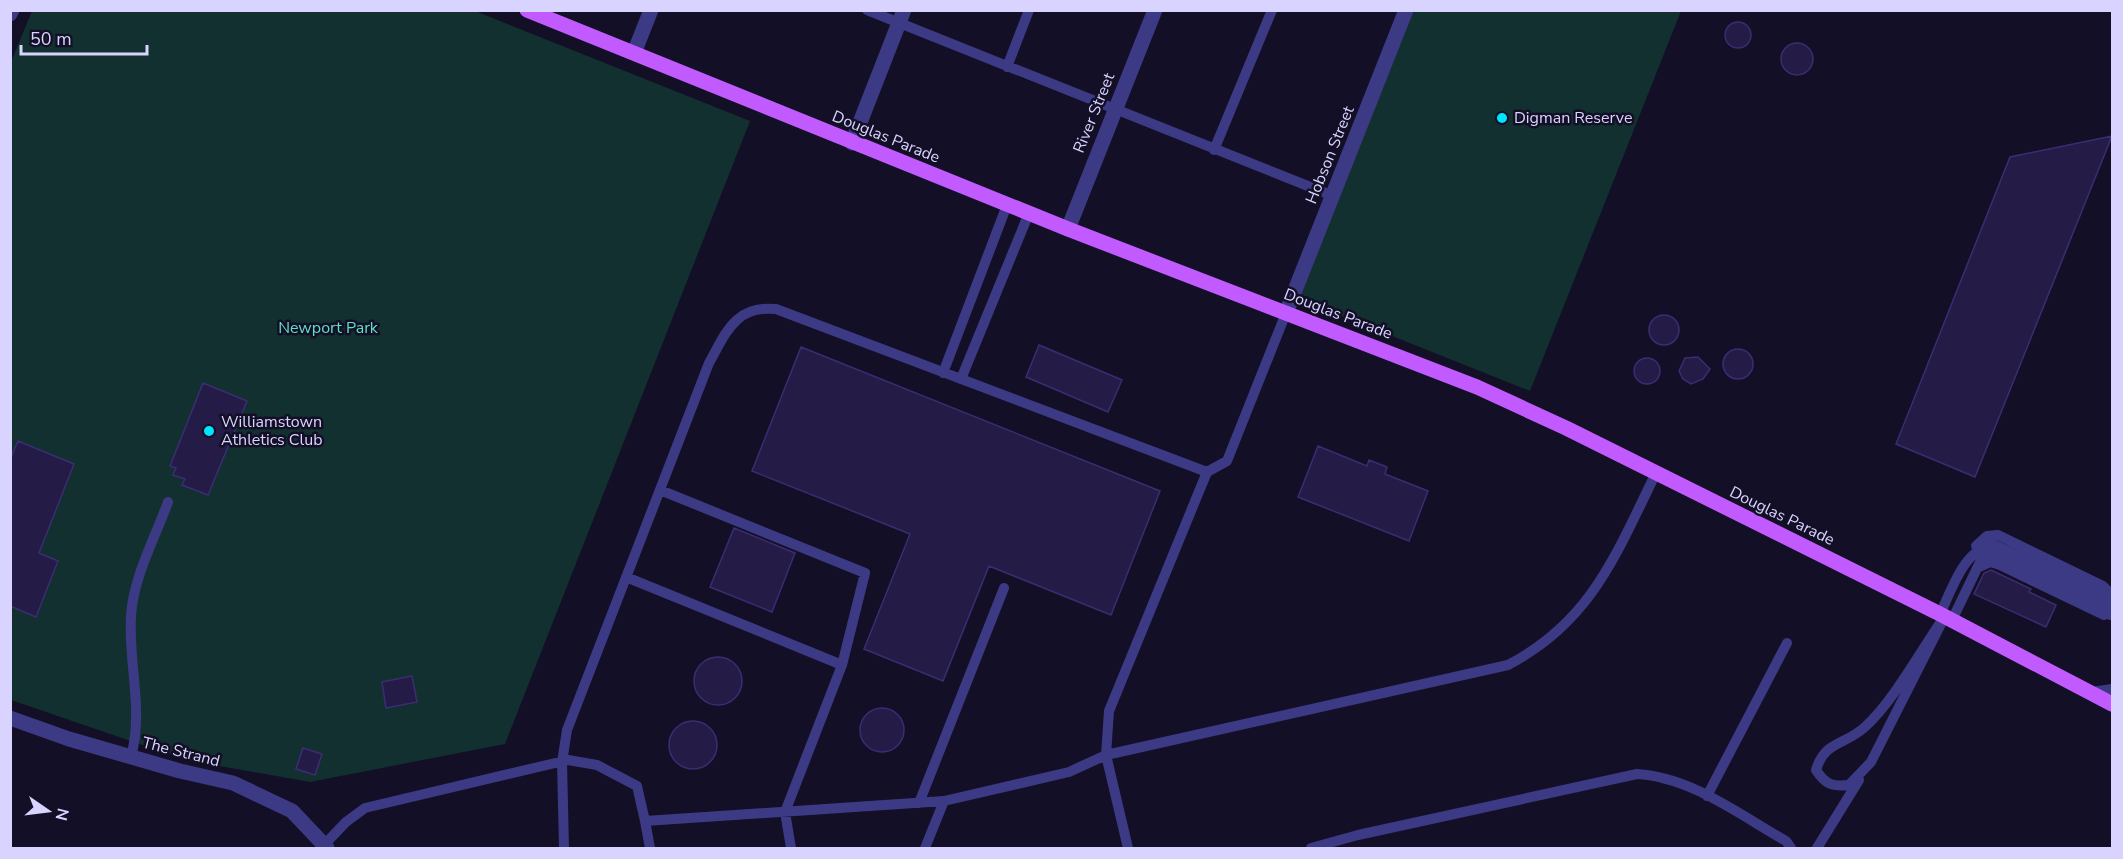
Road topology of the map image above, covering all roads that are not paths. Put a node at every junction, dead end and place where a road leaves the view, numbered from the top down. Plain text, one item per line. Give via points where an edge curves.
1 (527, 10) edge
2 (651, 10) edge
3 (867, 10) edge
4 (1029, 10) edge
5 (1155, 10) edge
6 (1272, 10) edge
7 (1406, 10) edge
8 (901, 17) edge
9 (634, 53) junction
10 (1007, 67) junction
11 (1115, 110) junction
12 (852, 143) junction
13 (1215, 150) junction
14 (1333, 196) junction
15 (1007, 205) junction
16 (1029, 213) junction
17 (1068, 230) junction
18 (1286, 313) junction
19 (943, 373) junction
20 (962, 379) junction
21 (1207, 472) junction
22 (1656, 473) junction
23 (660, 490) junction
24 (168, 502) dead end
25 (1966, 561) junction
26 (626, 577) junction
27 (1004, 588) dead end
28 (2112, 605) edge
29 (1945, 617) junction
30 (2112, 617) edge
31 (1787, 643) dead end
32 (842, 665) junction
33 (2112, 689) edge
34 (2091, 692) junction
35 (2112, 704) edge
36 (10, 718) edge
37 (1106, 755) junction
38 (131, 757) junction
39 (562, 762) junction
40 (1871, 762) junction
41 (1707, 796) junction
42 (944, 801) junction
43 (919, 803) junction
44 (785, 812) junction
45 (645, 821) junction
46 (326, 847) edge
47 (564, 849) edge
48 (650, 849) edge
49 (792, 849) edge
50 (925, 849) edge
51 (1128, 849) edge
52 (1311, 849) edge
53 (1791, 849) edge
54 (1817, 849) edge

1 - 9 main road, Douglas Parade
2 - 9 street
3 - 8 lane
4 - 10 lane
5 - 11 street, River Street
6 - 13 lane
7 - 14 street, Hobson Street
8 - 10 lane
8 - 12 street
9 - 12 main road, Douglas Parade
10 - 11 lane
11 - 13 lane
11 - 17 street, River Street
12 - 15 main road, Douglas Parade
13 - 14 lane
14 - 18 street, Hobson Street
15 - 16 main road, Douglas Parade
15 - 19 lane
16 - 17 main road, Douglas Parade
16 - 20 lane
17 - 18 main road, Douglas Parade
18 - 21 lane via 1227,461
18 - 22 main road, Douglas Parade via 1478,387
19 - 20 lane
19 - 23 lane via 776,309 744,313 728,328 709,363
20 - 21 lane
21 - 37 lane via 1109,711
22 - 29 main road, Douglas Parade
22 - 37 lane via 1602,582 1564,627 1538,650 1508,665
23 - 26 lane
23 - 32 lane via 865,573
24 - 38 lane via 131,613 138,710
25 - 28 lane via 1977,544 1987,536 1998,535 2103,586
25 - 29 lane
25 - 30 lane via 1986,546 1995,545 2099,594
26 - 32 lane
26 - 39 lane via 567,730
27 - 43 lane
29 - 30 lane via 1983,556 1990,553 2095,602
29 - 34 main road, Douglas Parade
29 - 40 lane
29 - 40 lane via 1866,727 1821,754 1816,770 1822,781 1849,786
31 - 41 lane
32 - 44 lane
33 - 34 lane
34 - 35 main road, Douglas Parade
36 - 38 street, The Strand
37 - 42 lane via 1069,772
37 - 51 lane
38 - 46 street, The Strand via 233,783 292,811
39 - 45 lane via 597,765 637,786
39 - 46 lane via 365,808 346,822
39 - 47 lane
40 - 54 lane
41 - 52 lane via 1659,776 1637,774 1358,835
41 - 53 lane via 1786,841
42 - 43 lane
42 - 50 lane
43 - 44 lane
44 - 45 lane
44 - 49 lane
45 - 48 lane

